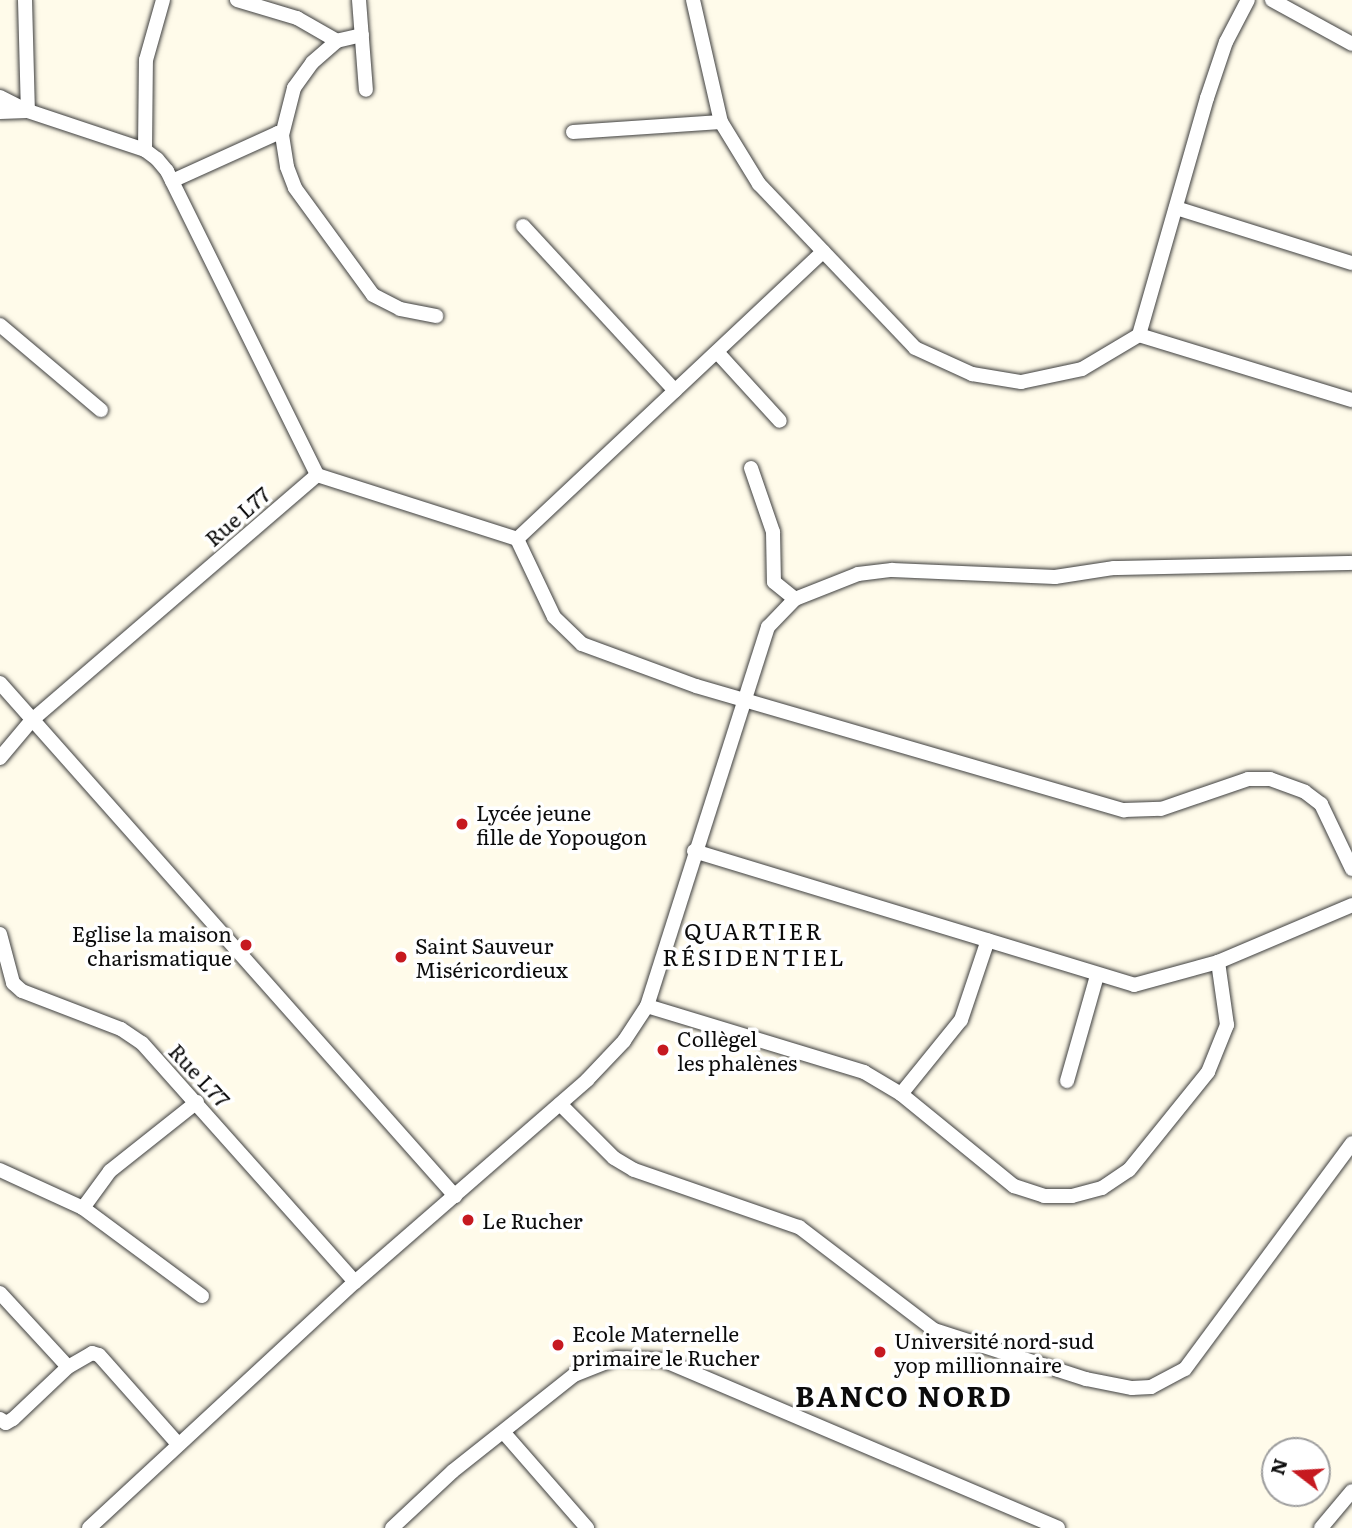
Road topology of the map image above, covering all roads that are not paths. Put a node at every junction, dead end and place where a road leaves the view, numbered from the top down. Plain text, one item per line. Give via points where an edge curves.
1 (25, 0) edge
2 (163, 0) edge
3 (237, 0) edge
4 (359, 0) edge
5 (693, 0) edge
6 (1248, 0) edge
7 (1272, 0) edge
8 (362, 35) junction
9 (337, 41) junction
10 (1352, 44) edge
11 (366, 90) dead end
12 (0, 97) edge
13 (28, 111) junction
14 (0, 112) edge
15 (721, 122) junction
16 (573, 132) dead end
17 (282, 135) junction
18 (145, 150) junction
19 (172, 181) junction
20 (1176, 208) junction
21 (523, 226) dead end
22 (823, 252) junction
23 (1352, 263) edge
24 (436, 316) dead end
25 (0, 326) edge
26 (1139, 335) junction
27 (718, 352) junction
28 (675, 391) junction
29 (1352, 400) edge
30 (101, 410) dead end
31 (780, 421) dead end
32 (751, 468) dead end
33 (317, 475) junction
34 (517, 539) junction
35 (1352, 563) edge
36 (795, 599) junction
37 (0, 683) edge
38 (742, 699) junction
39 (31, 721) junction
40 (0, 758) edge
41 (694, 851) junction
42 (1352, 869) edge
43 (1352, 905) edge
44 (0, 934) edge
45 (988, 940) junction
46 (1218, 962) junction
47 (1097, 976) junction
48 (647, 1006) junction
49 (1067, 1081) dead end
50 (901, 1094) junction
51 (197, 1102) junction
52 (560, 1104) junction
53 (1352, 1143) edge
54 (0, 1170) edge
55 (455, 1196) junction
56 (83, 1209) junction
57 (355, 1282) junction
58 (0, 1293) edge
59 (202, 1296) dead end
60 (68, 1367) junction
61 (0, 1419) edge
62 (505, 1434) junction
63 (178, 1444) junction
64 (1352, 1491) edge
65 (89, 1528) edge
66 (392, 1528) edge
67 (587, 1528) edge
68 (1058, 1528) edge
69 (1321, 1528) edge

1 - 13 street
2 - 18 street via 146,60
3 - 9 street via 297,18
4 - 8 street
5 - 15 street
6 - 20 street via 1219,63
7 - 10 street
8 - 9 street
8 - 11 street
9 - 17 street via 312,63 294,88
12 - 13 street
13 - 14 street
13 - 18 street
15 - 16 street
15 - 22 street via 759,184
17 - 19 street
17 - 24 street via 295,188 326,225 363,284 386,303
18 - 19 street
19 - 33 street
20 - 23 street
20 - 26 street
21 - 28 street
22 - 26 street via 915,348 972,374 1021,382 1043,380 1082,369
22 - 27 street
25 - 30 street
26 - 29 street
27 - 28 street
27 - 31 street
28 - 34 street
32 - 36 street via 773,532 774,582
33 - 34 street
33 - 39 street, Rue L77
34 - 38 street via 554,617 582,645 626,664
35 - 36 street via 1125,568 1055,577 892,570 858,574
36 - 38 street via 768,628
37 - 39 street
38 - 41 street
38 - 42 street via 1124,810 1161,809 1248,779 1270,779 1305,792 1321,804
39 - 40 street, Rue L77
39 - 55 street
41 - 45 street
41 - 48 street
43 - 46 street
44 - 51 street, Rue L77 via 7,971 22,991 132,1036
45 - 47 street
45 - 50 street via 961,1020
46 - 47 street via 1134,985
46 - 50 street via 1227,1025 1214,1061 1129,1170 1102,1188 1072,1196 1044,1196 1014,1186
47 - 49 street
48 - 50 street via 851,1066
48 - 52 street via 624,1041
51 - 56 street via 110,1171
51 - 57 street, Rue L77
52 - 53 street via 614,1158 634,1170 799,1227 934,1330 1086,1379 1132,1388 1150,1387 1185,1369
52 - 55 street
54 - 56 street
55 - 57 street
56 - 59 street
57 - 63 street
58 - 60 street
60 - 61 street via 13,1419 6,1423
60 - 63 street via 92,1353 99,1354
62 - 66 street via 453,1471
62 - 67 street
62 - 68 street via 574,1375 617,1358 663,1360
63 - 65 street
64 - 69 street

